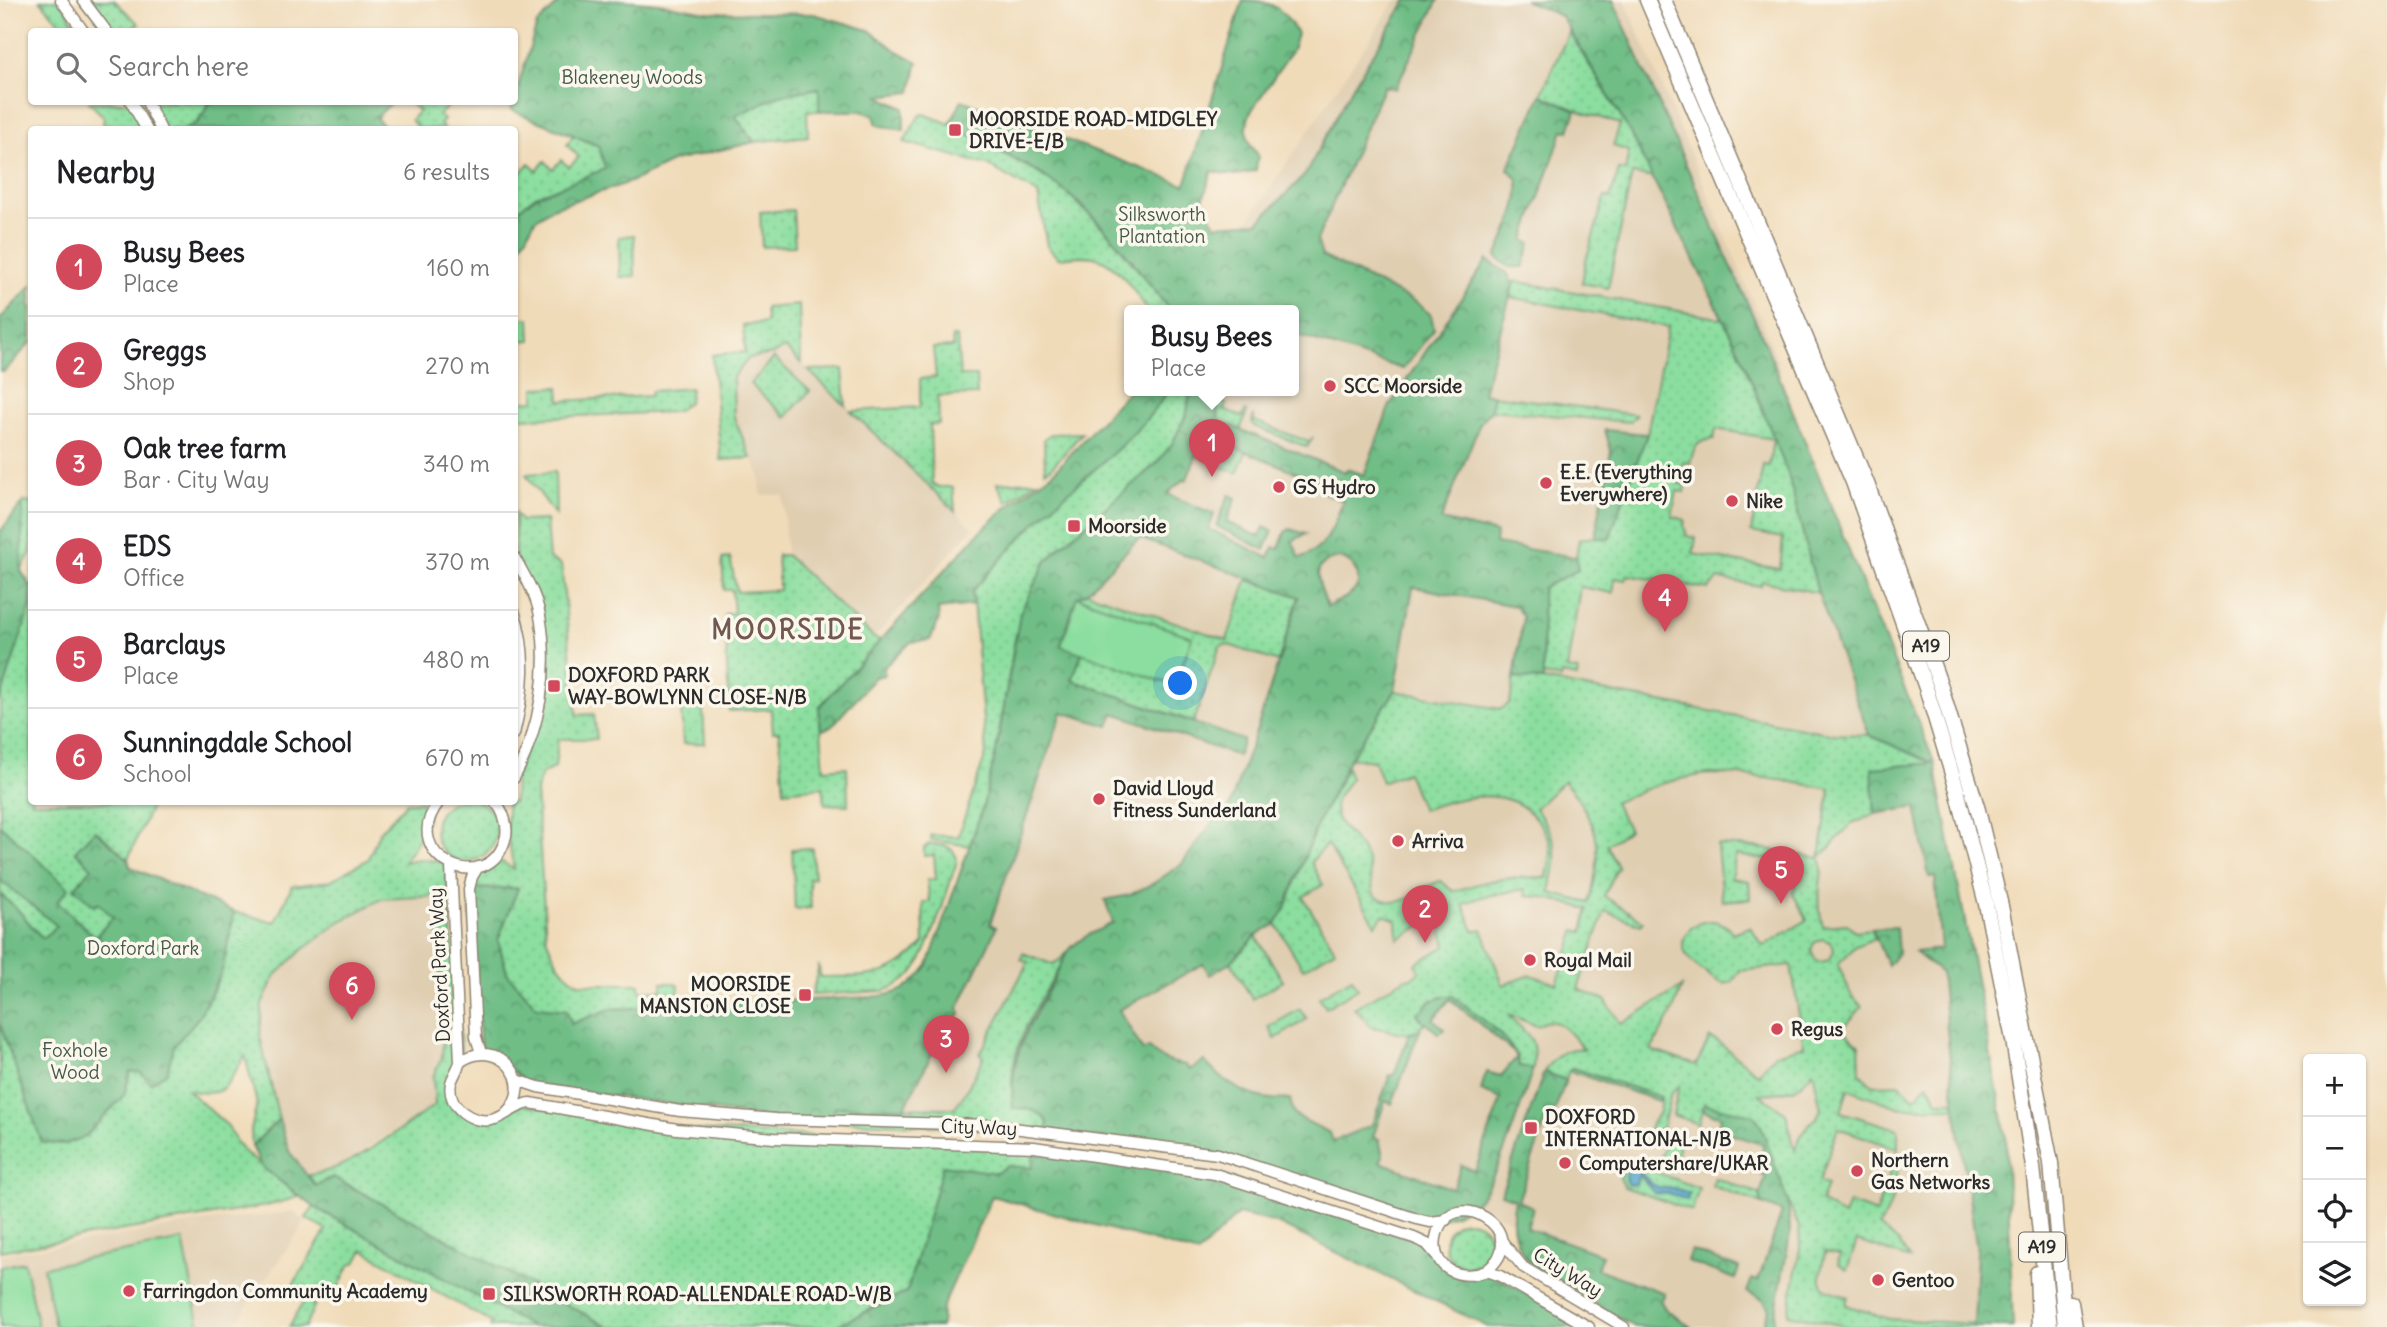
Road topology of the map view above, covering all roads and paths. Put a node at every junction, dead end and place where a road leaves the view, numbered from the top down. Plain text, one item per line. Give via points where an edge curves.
1 (61, 0) edge
2 (83, 0) edge
3 (1647, 0) edge
4 (1664, 0) edge
5 (81, 28) edge
6 (104, 28) edge
7 (133, 105) edge
8 (148, 105) edge
9 (145, 126) edge
10 (159, 126) edge
11 (518, 566) edge
12 (518, 629) edge
13 (518, 719) edge
14 (518, 769) edge
15 (437, 805) edge
16 (498, 805) edge
17 (507, 805) edge
18 (506, 822) junction
19 (451, 866) junction
20 (478, 867) junction
21 (481, 1053) junction
22 (460, 1062) junction
23 (517, 1080) junction
24 (505, 1114) junction
25 (989, 1125) junction
26 (989, 1145) junction
27 (2051, 1163) junction
28 (2033, 1167) junction
29 (1446, 1220) junction
30 (1501, 1240) junction
31 (1438, 1257) junction
32 (1486, 1271) junction
33 (1589, 1327) edge
34 (1624, 1327) edge
35 (2039, 1327) edge
36 (2050, 1327) edge
37 (2065, 1327) edge
38 (2075, 1327) edge

1 - 5 main road
2 - 6 main road
3 - 28 highway, A19 via 1853,482 1926,688 1986,904
4 - 27 highway, A19 via 1866,481 1940,684 2001,906
7 - 9 main road
8 - 10 main road
11 - 14 main road via 540,614 544,678 530,743
12 - 13 main road via 524,655
15 - 19 main road, Doxford Park Way via 429,818 429,839 436,854
16 - 18 main road
17 - 18 main road
18 - 20 main road via 503,847 495,858
19 - 20 main road, Doxford Park Way
19 - 22 main road, Doxford Park Way
20 - 21 main road, Doxford Park Way via 469,889 476,1037
21 - 22 main road, Doxford Park Way
21 - 23 main road, Doxford Park Way via 500,1058
22 - 24 main road, Doxford Park Way via 451,1083 460,1110 486,1121
23 - 24 main road via 515,1100
23 - 25 main road, City Way via 680,1111 776,1119
24 - 26 main road, City Way via 530,1103 677,1129 774,1138
25 - 26 main road
25 - 29 main road, City Way via 1218,1154 1417,1219
26 - 31 main road, City Way via 1034,1147 1215,1174 1414,1238
27 - 37 highway, A19
27 - 38 highway
28 - 35 highway
28 - 36 highway, A19
29 - 30 main road, City Way via 1461,1212 1483,1214
29 - 31 main road via 1436,1237
30 - 32 main road via 1497,1259
30 - 34 main road, City Way via 1522,1266
31 - 32 main road, City Way via 1464,1276
32 - 33 main road, City Way

